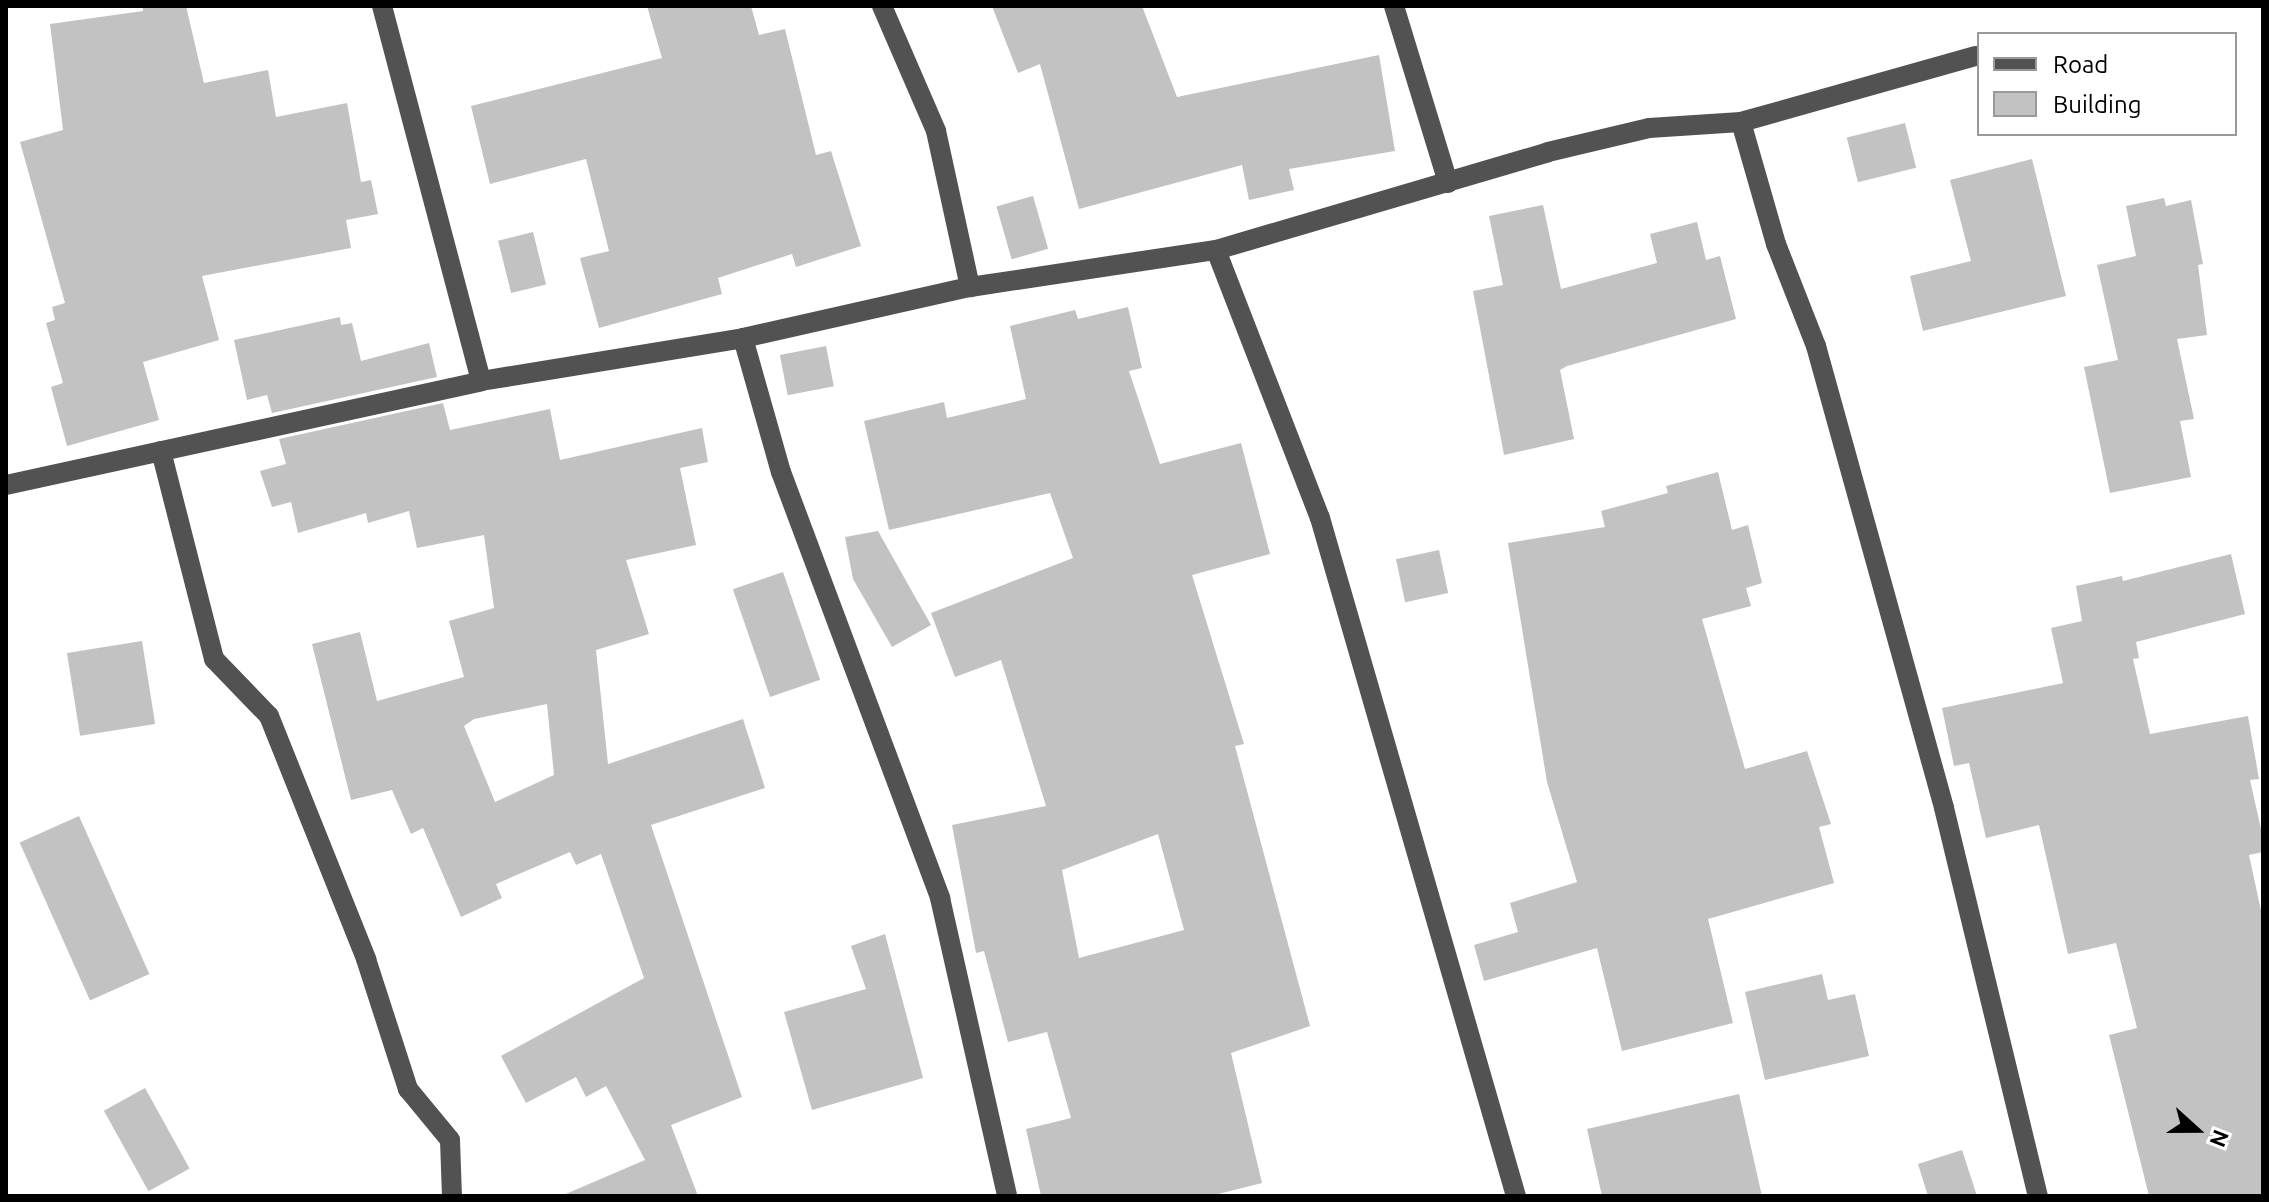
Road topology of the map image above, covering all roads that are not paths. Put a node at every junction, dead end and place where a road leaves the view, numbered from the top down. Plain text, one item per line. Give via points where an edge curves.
1 (382, 6) edge
2 (882, 6) edge
3 (1394, 6) edge
4 (1976, 56) dead end
5 (1741, 122) junction
6 (1448, 183) junction
7 (1216, 250) junction
8 (970, 287) junction
9 (743, 338) junction
10 (481, 381) junction
11 (161, 451) junction
12 (6, 485) edge
13 (452, 1196) edge
14 (1007, 1196) edge
15 (1516, 1196) edge
16 (2038, 1196) edge

1 - 10 street
2 - 8 street via 936,131
3 - 6 street
4 - 5 street
5 - 6 street via 1649,128
5 - 16 street via 1776,244 1816,346 1944,808
6 - 7 street
7 - 8 street
7 - 15 street via 1320,518
8 - 9 street
9 - 10 street
9 - 14 street via 802,532 940,898
10 - 11 street
11 - 12 street
11 - 13 street via 214,659 269,716 366,959 408,1089 450,1140

